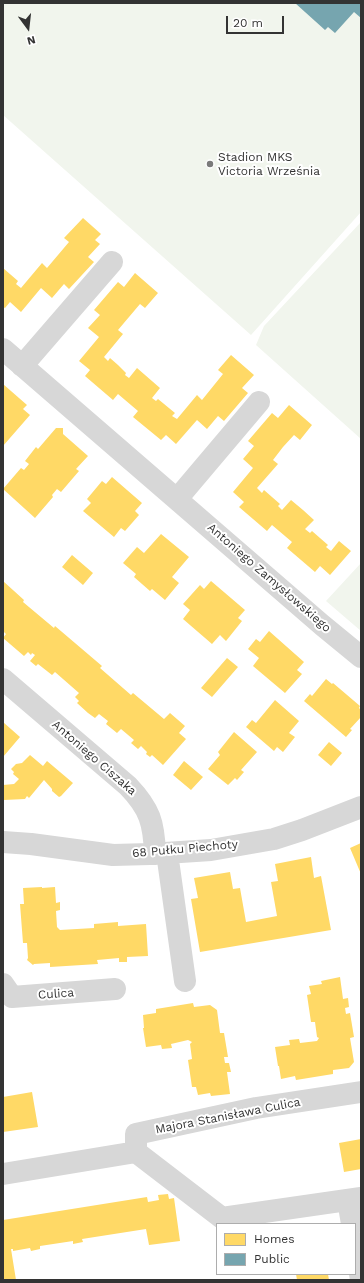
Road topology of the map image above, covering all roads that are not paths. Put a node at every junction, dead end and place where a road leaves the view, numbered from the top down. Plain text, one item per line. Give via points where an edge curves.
1 (112, 262) dead end
2 (3, 349) edge
3 (22, 366) junction
4 (259, 402) dead end
5 (177, 499) junction
6 (361, 657) edge
7 (3, 679) edge
8 (361, 807) edge
9 (3, 842) edge
10 (161, 854) junction
11 (185, 980) dead end
12 (3, 984) edge
13 (115, 989) dead end
14 (361, 1092) edge
15 (136, 1152) junction
16 (3, 1174) edge
17 (355, 1199) edge
18 (352, 1223) edge
19 (356, 1248) edge
20 (361, 1280) edge

1 - 3 street
2 - 3 street, Antoniego Zamysłowskiego
3 - 5 street, Antoniego Zamysłowskiego
4 - 5 street
5 - 6 street, Antoniego Zamysłowskiego
7 - 10 street, Antoniego Ciszaka via 139,797 151,819
8 - 10 street, 68 Pułku Piechoty via 274,839 211,850
9 - 10 street, 68 Pułku Piechoty via 113,855
10 - 11 street, Antoniego Ciszaka
12 - 13 street, Culica via 12,997
14 - 15 street, Majora Stanisława Culica via 256,1108 136,1134
15 - 16 street
15 - 17 street via 222,1218
17 - 18 street
19 - 20 street

